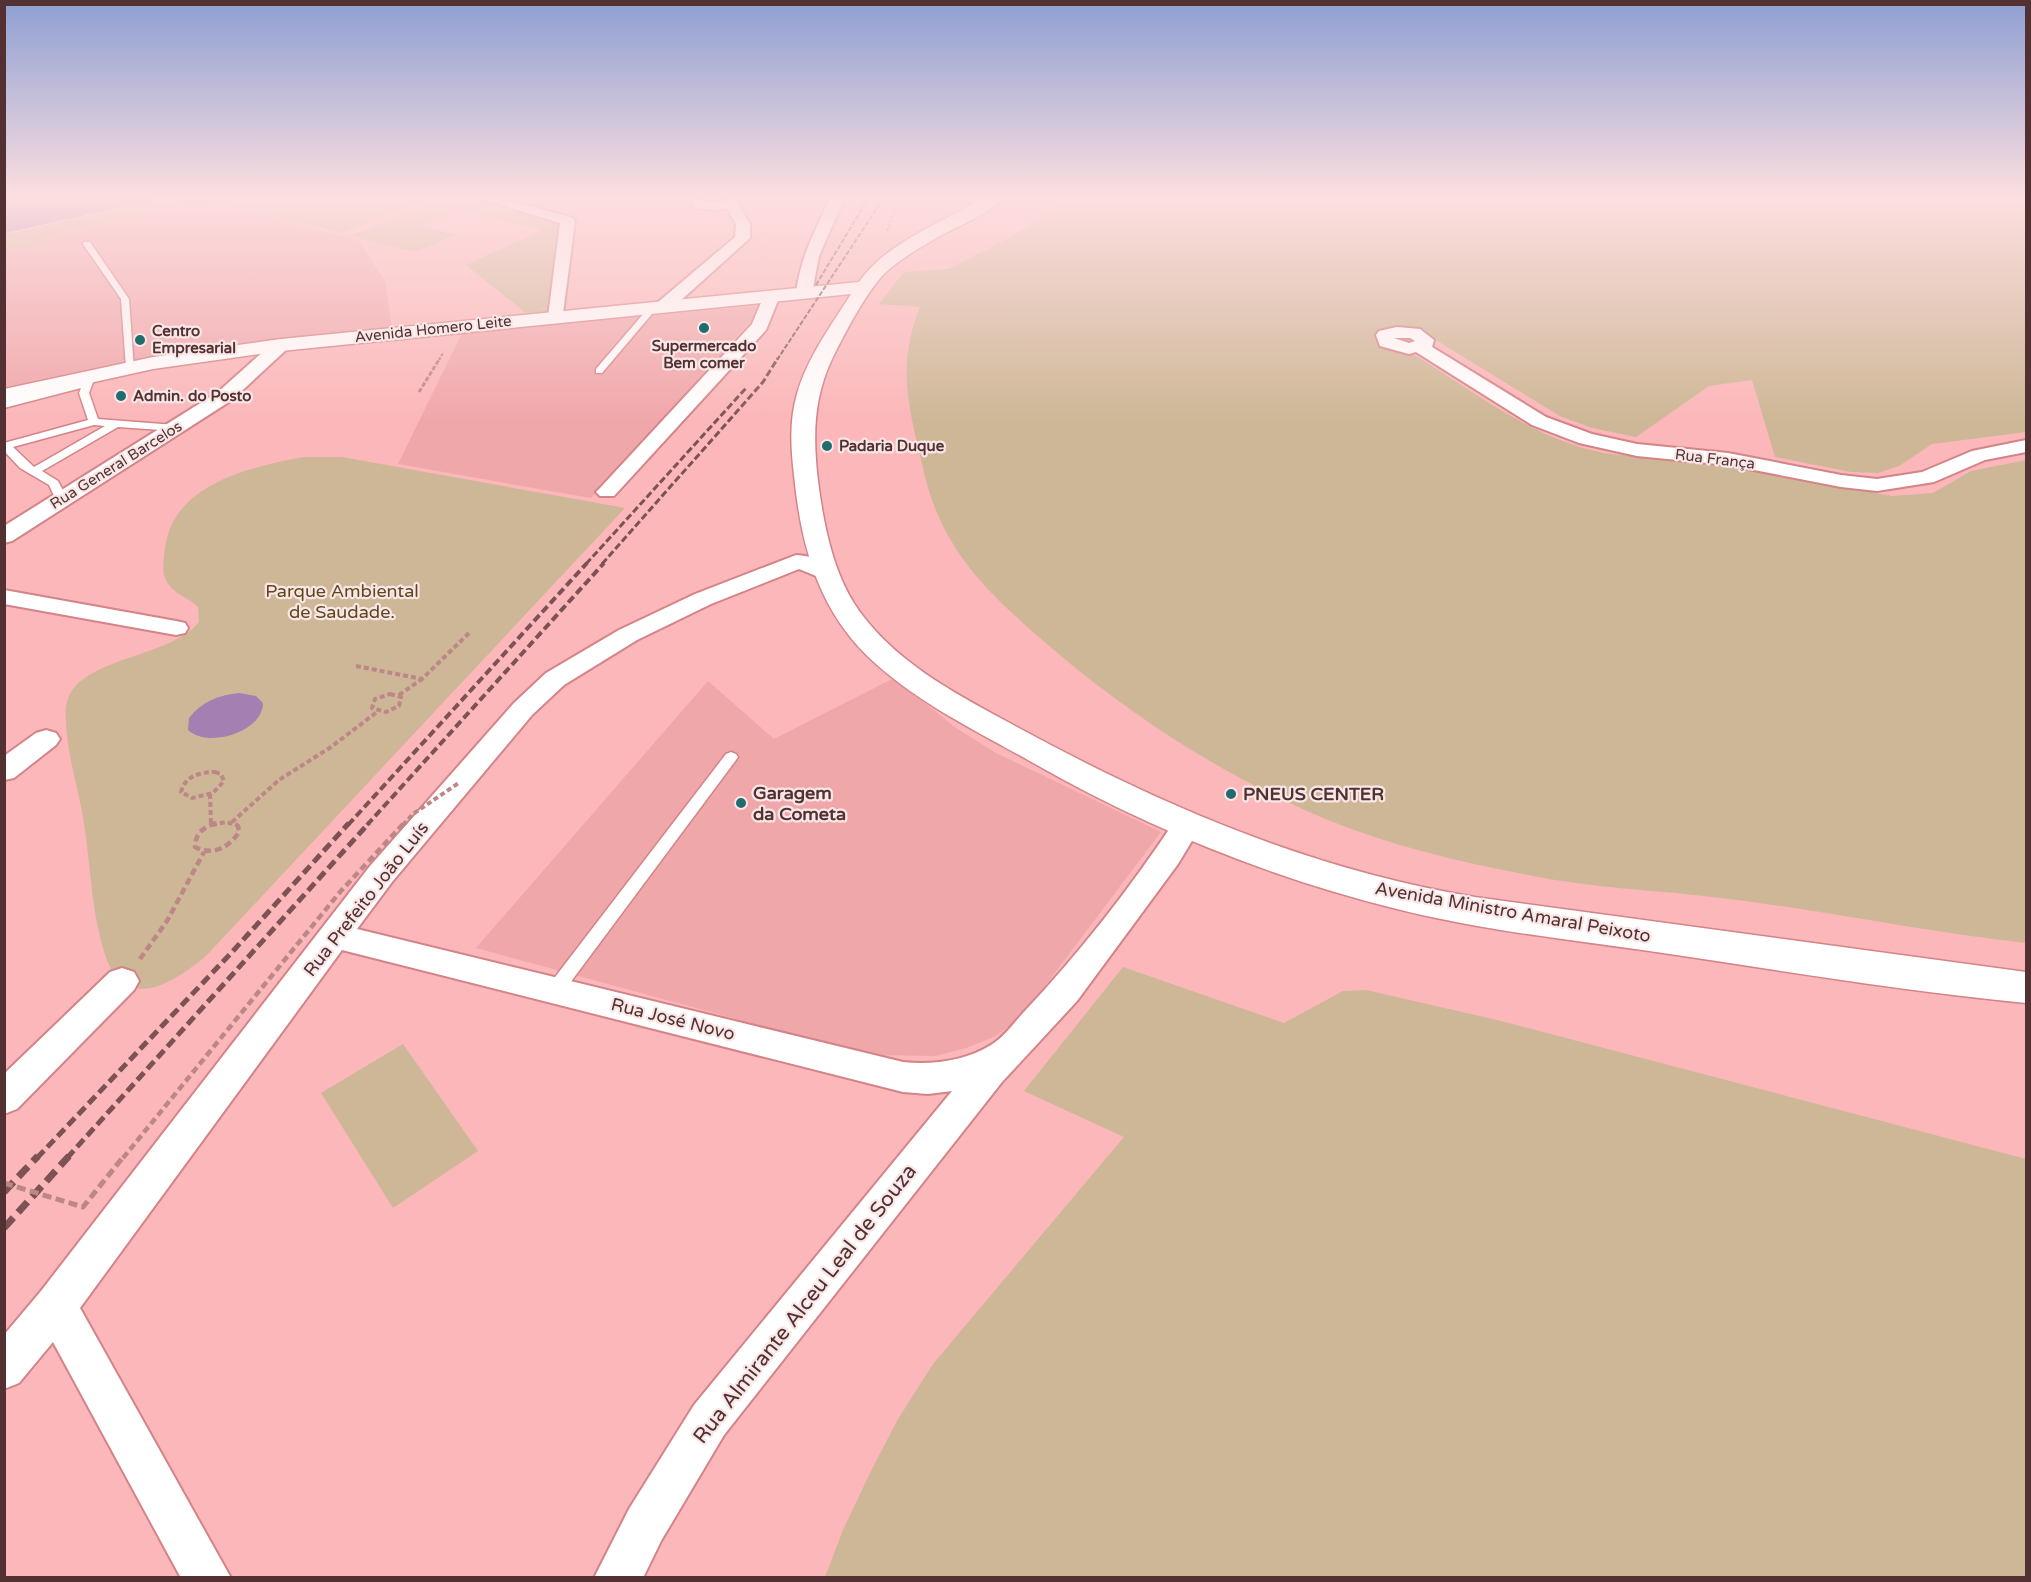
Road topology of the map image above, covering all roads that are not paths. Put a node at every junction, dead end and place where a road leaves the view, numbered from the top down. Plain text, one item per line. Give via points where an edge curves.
1 (107, 273) edge
2 (562, 273) edge
3 (702, 273) edge
4 (807, 273) edge
5 (877, 273) edge
6 (866, 287) junction
7 (804, 293) junction
8 (771, 298) junction
9 (658, 308) junction
10 (556, 317) junction
11 (281, 345) junction
12 (1420, 347) dead end
13 (131, 368) junction
14 (599, 371) dead end
15 (89, 379) junction
16 (4, 396) edge
17 (4, 405) edge
18 (94, 422) junction
19 (117, 423) junction
20 (175, 428) junction
21 (5, 445) edge
22 (2026, 446) edge
23 (33, 472) junction
24 (607, 492) dead end
25 (62, 500) junction
26 (4, 536) edge
27 (815, 556) junction
28 (4, 597) edge
29 (176, 628) dead end
30 (46, 739) dead end
31 (731, 757) dead end
32 (4, 771) edge
33 (1186, 826) junction
34 (334, 936) junction
35 (122, 981) road end
36 (2026, 988) edge
37 (555, 990) junction
38 (999, 1062) junction
39 (4, 1098) edge
40 (56, 1306) junction
41 (4, 1368) edge
42 (207, 1578) edge
43 (618, 1578) edge

1 - 13 lane via 125,299
2 - 10 street
3 - 9 street
4 - 7 street
5 - 6 main road, Avenida Ministro Amaral Peixoto
6 - 7 main road, Avenida Homero Leite
6 - 27 main road, Avenida Ministro Amaral Peixoto via 808,384 801,439
7 - 8 main road, Avenida Homero Leite
8 - 9 main road, Avenida Homero Leite
8 - 24 street via 760,326
9 - 10 main road, Avenida Homero Leite
9 - 14 lane
10 - 11 main road, Avenida Homero Leite
11 - 13 main road, Avenida Homero Leite
11 - 20 street, Rua General Barcelos via 225,396
12 - 22 street, Rua França via 1539,421 1586,440 1637,450 1728,459 1877,485 1927,478 1979,455
13 - 15 main road, Avenida Homero Leite
15 - 16 main road, Avenida Homero Leite
15 - 17 lane
15 - 18 lane via 84,393
18 - 19 lane
18 - 21 lane
19 - 20 lane
19 - 23 lane
20 - 25 street, Rua General Barcelos
21 - 23 lane
23 - 25 lane via 54,483
25 - 26 street, Rua General Barcelos
27 - 33 main road, Avenida Ministro Amaral Peixoto via 853,621 903,670 1035,752
27 - 34 street, Rua Prefeito João Luís via 703,599 628,635 555,679 523,709 460,782
28 - 29 street
30 - 32 street
31 - 37 lane
33 - 36 main road, Avenida Ministro Amaral Peixoto via 1397,896 1844,965
33 - 38 street, Rua José Novo via 1085,965
34 - 37 street, Rua José Novo
34 - 40 street, Rua Prefeito João Luís
35 - 39 street
37 - 38 street, Rua José Novo via 903,1077 958,1075
38 - 43 street, Rua Almirante Alceu Leal de Souza via 709,1420 645,1525
40 - 41 street, Rua Prefeito João Luís
40 - 42 street

